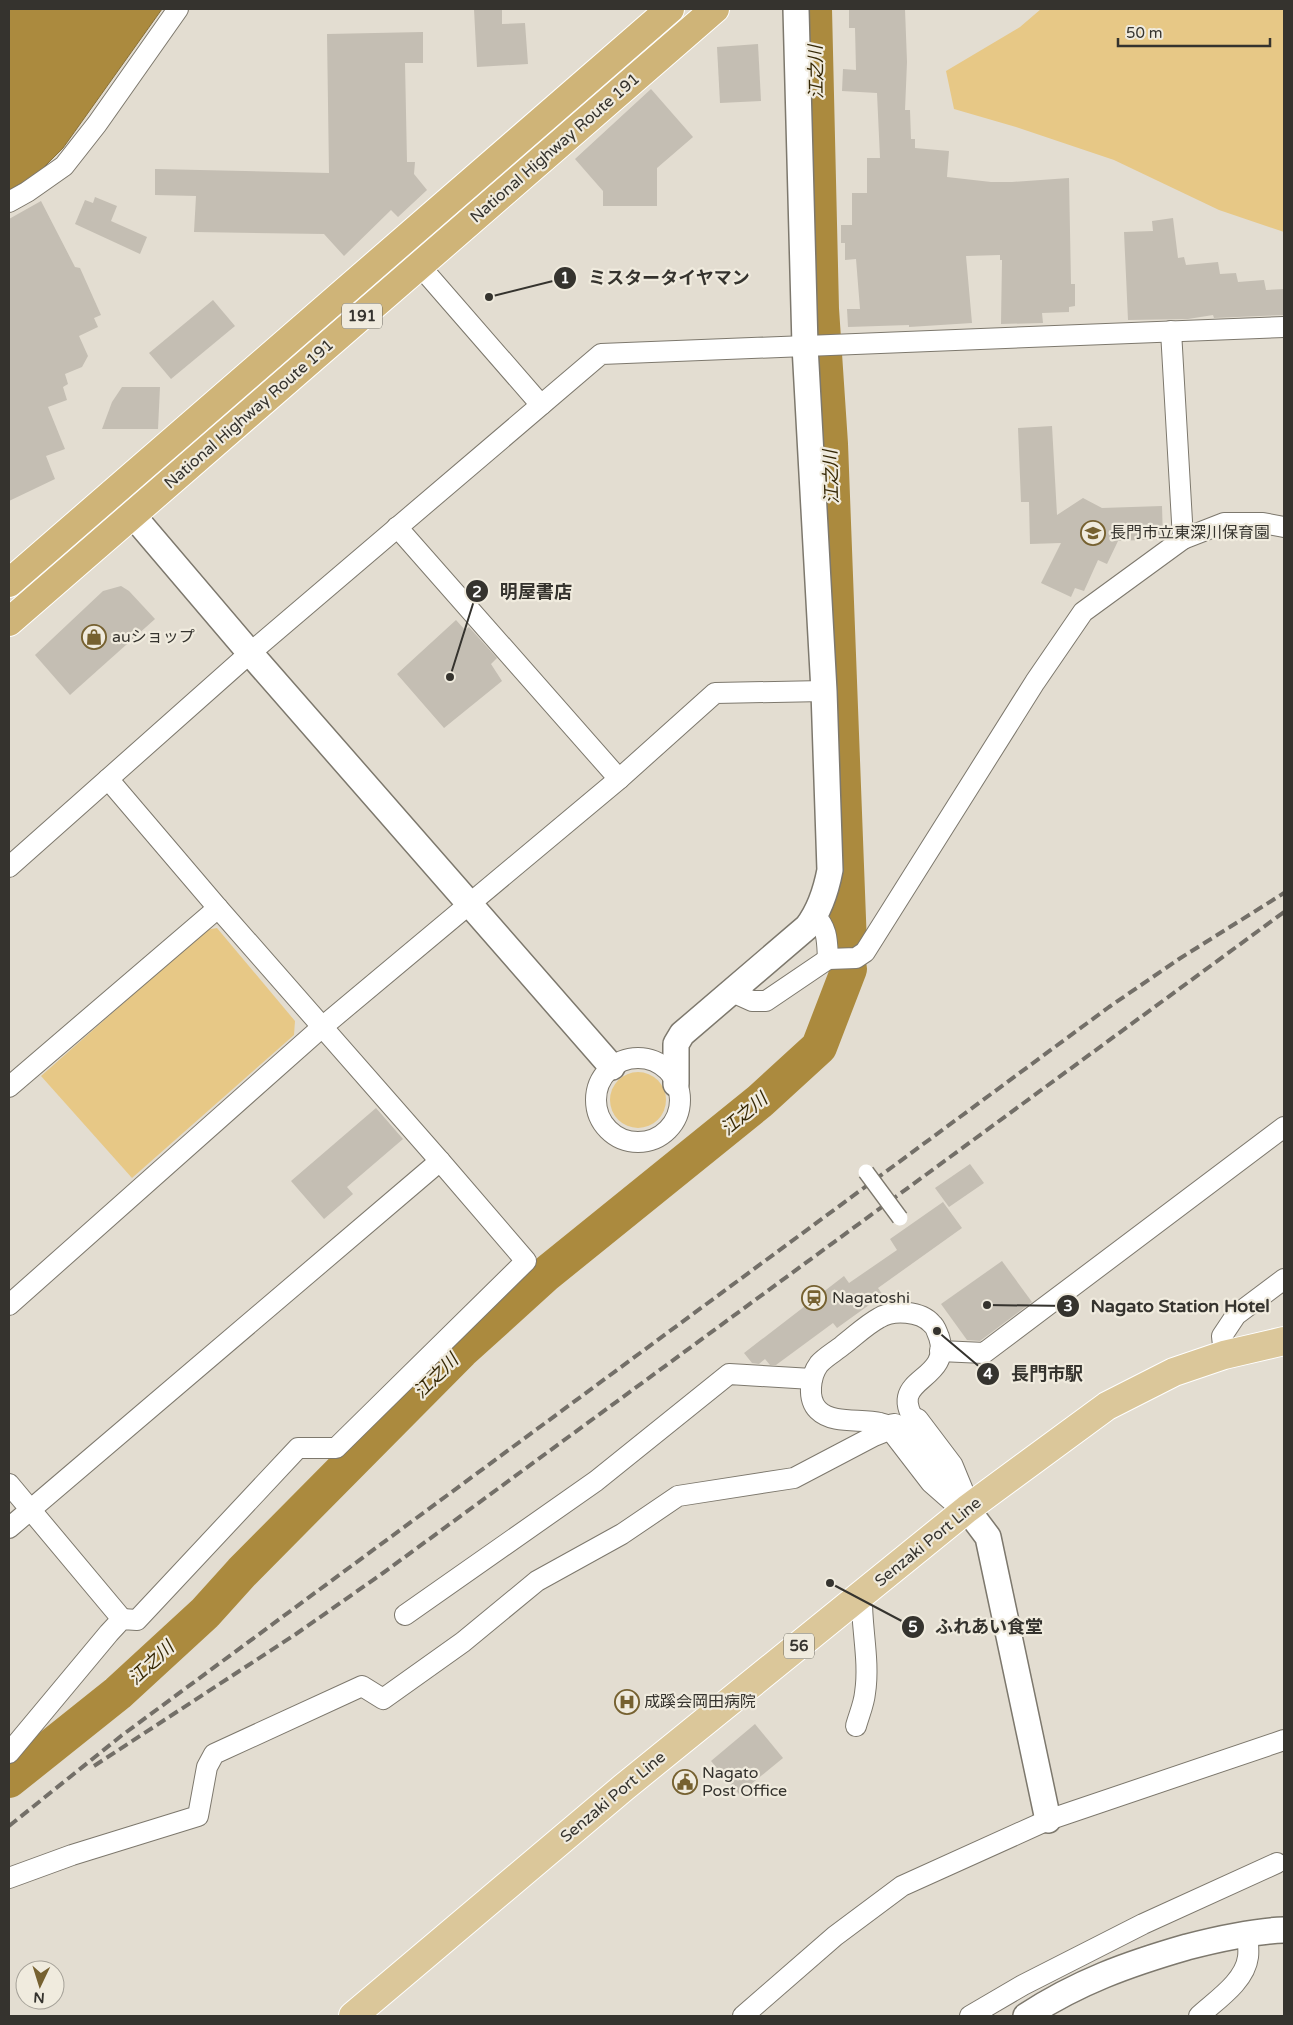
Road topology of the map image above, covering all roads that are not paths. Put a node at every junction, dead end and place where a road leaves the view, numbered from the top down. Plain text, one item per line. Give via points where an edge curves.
1 (178, 9) edge
2 (670, 9) edge
3 (715, 9) edge
4 (796, 9) edge
5 (9, 202) edge
6 (420, 266) junction
7 (1284, 326) edge
8 (1171, 331) junction
9 (805, 346) junction
10 (541, 405) junction
11 (113, 492) junction
12 (132, 514) junction
13 (1284, 526) edge
14 (397, 527) junction
15 (1183, 539) junction
16 (9, 583) edge
17 (9, 622) edge
18 (250, 654) junction
19 (824, 691) junction
20 (108, 779) junction
21 (619, 779) junction
22 (9, 867) edge
23 (469, 905) junction
24 (218, 908) junction
25 (815, 916) junction
26 (828, 959) junction
27 (732, 992) junction
28 (321, 1028) junction
29 (612, 1067) junction
30 (676, 1084) junction
31 (9, 1087) edge
32 (1284, 1127) edge
33 (440, 1161) junction
34 (866, 1172) dead end
35 (900, 1218) dead end
36 (1284, 1279) edge
37 (9, 1305) edge
38 (1284, 1341) edge
39 (940, 1351) junction
40 (1224, 1355) junction
41 (812, 1379) junction
42 (905, 1425) junction
43 (9, 1484) edge
44 (31, 1508) junction
45 (967, 1509) junction
46 (9, 1528) edge
47 (862, 1596) junction
48 (405, 1615) dead end
49 (122, 1619) junction
50 (856, 1726) dead end
51 (1284, 1740) edge
52 (9, 1753) edge
53 (1048, 1820) junction
54 (1277, 1863) dead end
55 (9, 1878) edge
56 (1284, 1930) edge
57 (1247, 1934) junction
58 (352, 2016) edge
59 (743, 2016) edge
60 (970, 2016) edge
61 (1026, 2016) edge
62 (1199, 2016) edge

1 - 5 street via 64,166
2 - 11 highway, National Highway Route 191 / 191
3 - 6 highway, National Highway Route 191 / 191
4 - 9 street
6 - 10 street
6 - 12 highway, National Highway Route 191 / 191
7 - 8 street
8 - 9 street
8 - 15 street
9 - 10 street via 601,354
9 - 19 street
10 - 14 street
11 - 12 street
11 - 16 highway, National Highway Route 191 / 191
12 - 17 highway, National Highway Route 191 / 191
12 - 18 street
13 - 15 street via 1224,523
14 - 18 street
14 - 21 street
15 - 26 street via 1083,612 1029,690 865,952 856,958
18 - 20 street
18 - 23 street
19 - 21 street via 715,693
19 - 25 street via 830,870 827,888
20 - 22 street
20 - 24 street
21 - 23 street
23 - 28 street
23 - 29 street
24 - 28 street
24 - 31 street
25 - 26 street via 827,932
25 - 27 street via 807,927
26 - 27 street via 766,1001 752,1001
27 - 30 street via 682,1034 676,1044
28 - 33 street
28 - 37 street
29 - 30 street via 628,1060 646,1060 667,1070
29 - 30 street via 598,1087 597,1110 609,1131 631,1142 654,1139 672,1124 680,1102
32 - 39 street via 984,1354
33 - 44 street
33 - 49 street via 526,1261 336,1448 298,1448 137,1620
34 - 35 street, bridge
36 - 40 street via 1236,1314 1222,1336
38 - 40 main road, Senzaki Port Line / 56
39 - 41 street via 941,1344 932,1324 914,1314 896,1313 880,1317 819,1364
39 - 42 street via 934,1368 908,1397
40 - 45 main road, Senzaki Port Line / 56 via 1174,1372 1107,1406
41 - 42 street via 814,1402 818,1410 828,1416
41 - 48 street via 729,1374 596,1481
42 - 45 main road via 934,1480
42 - 55 street via 874,1436 794,1478 678,1496 622,1534 537,1581 463,1642 383,1699 362,1686 214,1754 208,1767 198,1816
43 - 44 street
44 - 46 street
44 - 49 street
45 - 47 main road, Senzaki Port Line / 56
45 - 53 street via 988,1537
47 - 50 street via 866,1692
47 - 58 main road, Senzaki Port Line / 56 via 623,1788
49 - 52 street
51 - 53 street
53 - 59 street via 902,1886 835,1936
54 - 60 street via 1143,1924
56 - 57 street
57 - 61 street via 1205,1942 1118,1969 1094,1978
57 - 62 street via 1247,1965 1229,1989

